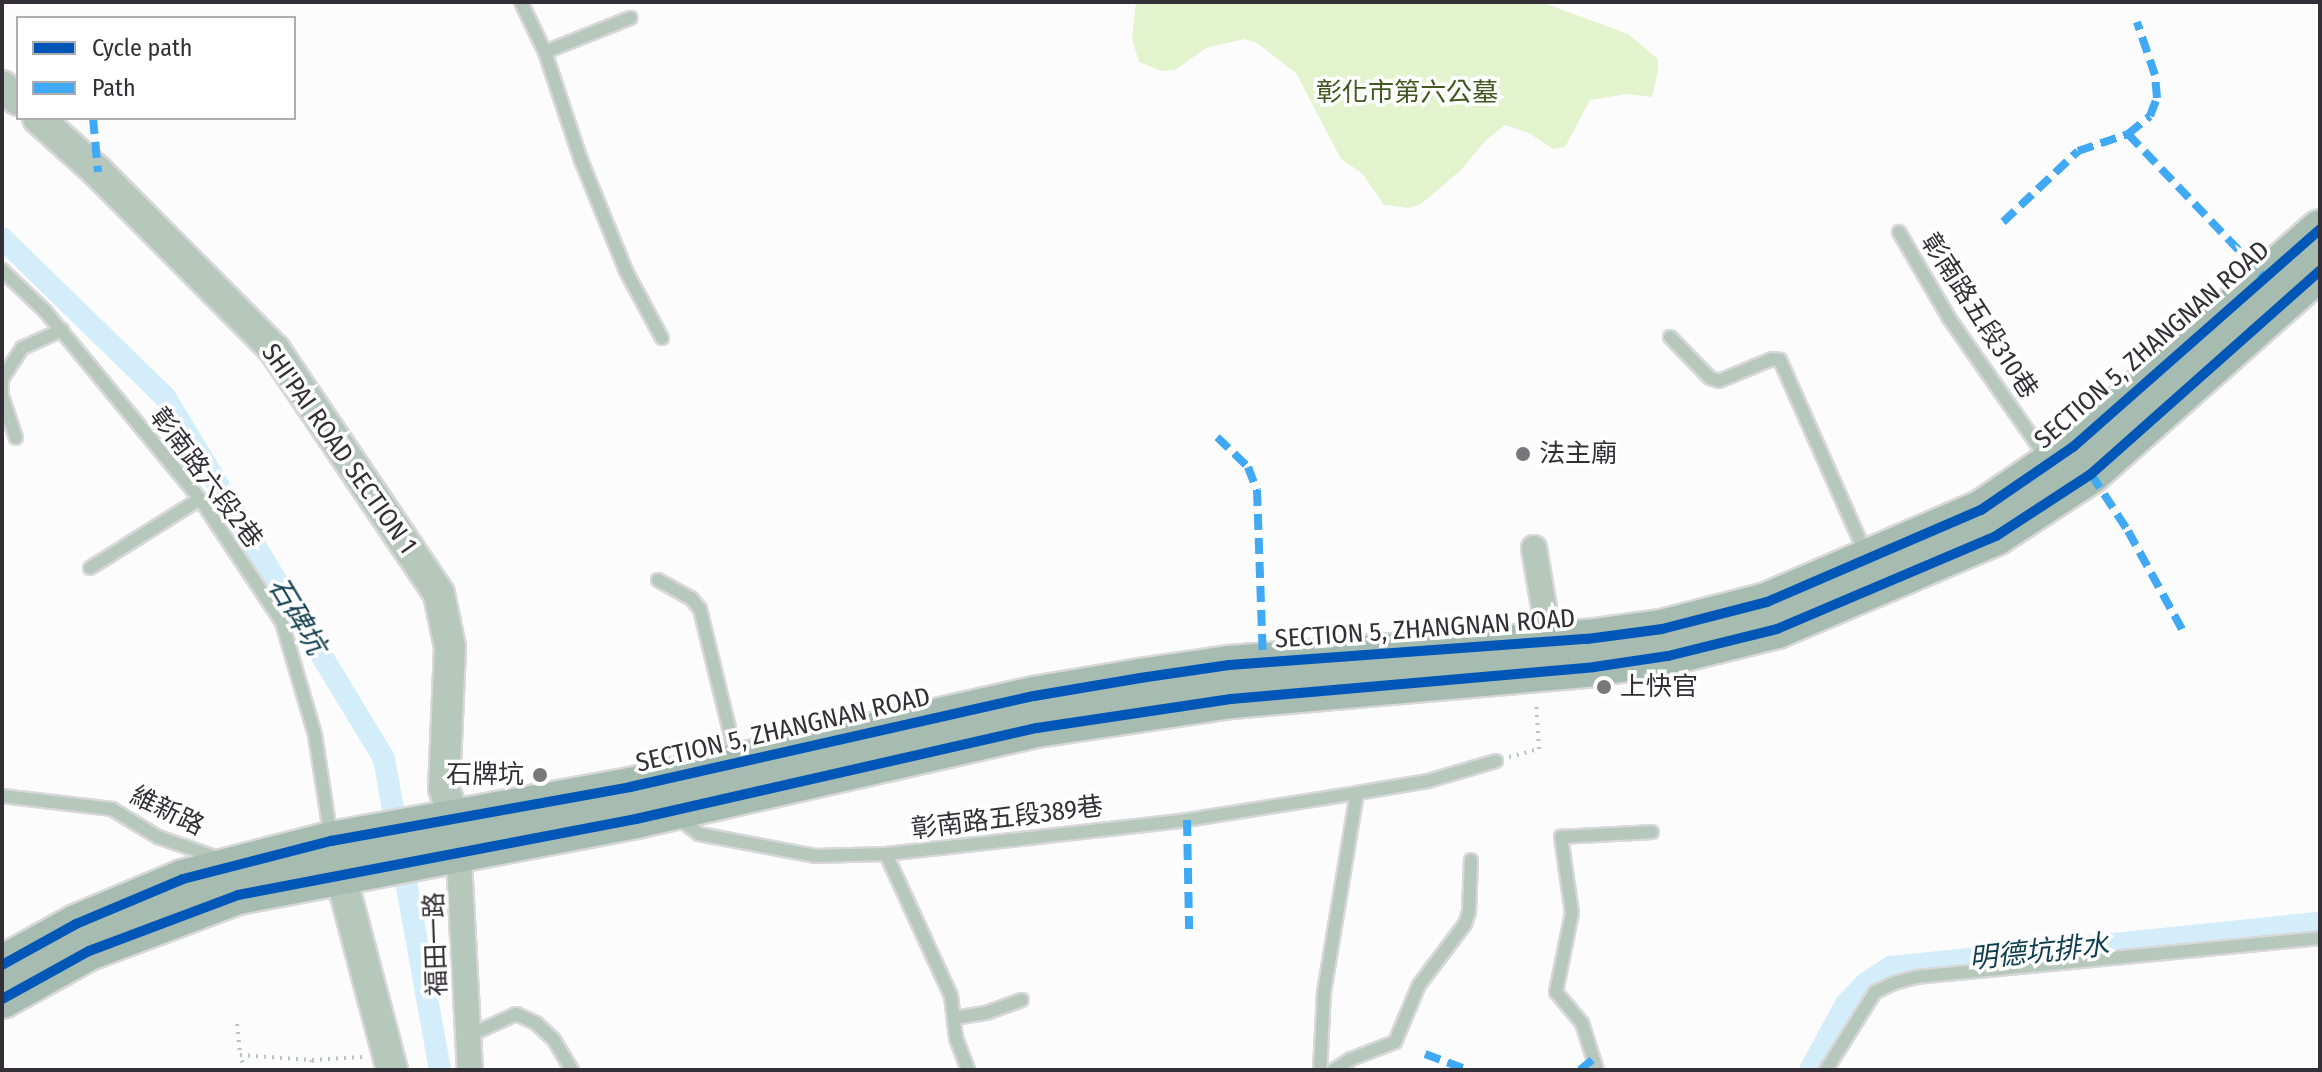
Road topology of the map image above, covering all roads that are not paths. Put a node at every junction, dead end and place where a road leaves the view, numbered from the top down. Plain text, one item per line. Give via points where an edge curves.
1 (521, 2) edge
2 (630, 18) dead end
3 (545, 52) junction
4 (40, 120) edge
5 (2320, 229) edge
6 (1899, 232) dead end
7 (2, 270) edge
8 (2320, 271) edge
9 (62, 330) junction
10 (1670, 337) dead end
11 (662, 338) dead end
12 (2, 380) edge
13 (16, 438) dead end
14 (2050, 463) junction
15 (200, 499) junction
16 (1534, 548) dead end
17 (1868, 559) junction
18 (90, 568) dead end
19 (658, 580) dead end
20 (1542, 659) junction
21 (1496, 761) road end
22 (737, 762) junction
23 (1357, 793) junction
24 (2, 796) edge
25 (669, 812) junction
26 (1652, 832) dead end
27 (442, 837) junction
28 (886, 854) junction
29 (336, 858) junction
30 (1471, 860) dead end
31 (235, 879) junction
32 (2320, 938) edge
33 (2, 965) edge
34 (2, 999) edge
35 (1022, 1000) dead end
36 (954, 1018) junction
37 (468, 1036) junction
38 (390, 1063) edge
39 (470, 1070) edge
40 (572, 1070) edge
41 (968, 1070) edge
42 (1320, 1070) edge
43 (1334, 1070) edge
44 (1597, 1070) edge
45 (1826, 1070) edge

1 - 3 lane
2 - 3 lane
3 - 11 lane via 626,271
4 - 27 street, SHI'PAI ROAD SECTION 1 via 274,349 439,594 450,647
5 - 14 main road, SECTION 5, ZHANGNAN ROAD
6 - 14 lane, 彰南路五段310巷 via 1949,318
7 - 9 lane, 彰南路六段2巷
8 - 20 main road, SECTION 5, ZHANGNAN ROAD via 2091,474 1996,536 1777,629 1668,656
9 - 12 lane via 22,348
9 - 15 lane, 彰南路六段2巷
10 - 17 lane via 1719,381 1780,360
12 - 13 lane
14 - 17 main road, SECTION 5, ZHANGNAN ROAD via 1981,510
15 - 18 lane
15 - 29 lane, 彰南路六段2巷 via 282,622 315,735
16 - 20 street
17 - 20 main road, SECTION 5, ZHANGNAN ROAD via 1752,606
19 - 22 lane via 700,609
20 - 22 main road, SECTION 5, ZHANGNAN ROAD via 1200,669 1034,696
20 - 25 main road, SECTION 5, ZHANGNAN ROAD via 1068,723
21 - 23 lane, 彰南路五段389巷 via 1428,781
22 - 27 main road, SECTION 5, ZHANGNAN ROAD
23 - 28 lane, 彰南路五段389巷 via 1187,820
23 - 42 lane via 1324,992
24 - 31 lane, 維新路 via 112,809
25 - 27 main road, SECTION 5, ZHANGNAN ROAD
25 - 28 lane, 彰南路五段389巷 via 699,834 815,856
26 - 44 lane via 1561,837 1572,913 1556,992 1582,1023
27 - 29 main road
27 - 37 street, 福田一路
28 - 36 lane via 951,996
29 - 31 main road
29 - 38 street
30 - 43 lane via 1465,924 1419,985 1395,1042
31 - 33 main road via 183,879 76,924
31 - 34 main road
32 - 45 lane via 1916,977 1875,992
35 - 36 lane
36 - 41 lane
37 - 39 street, 福田一路
37 - 40 lane via 516,1014 554,1040

